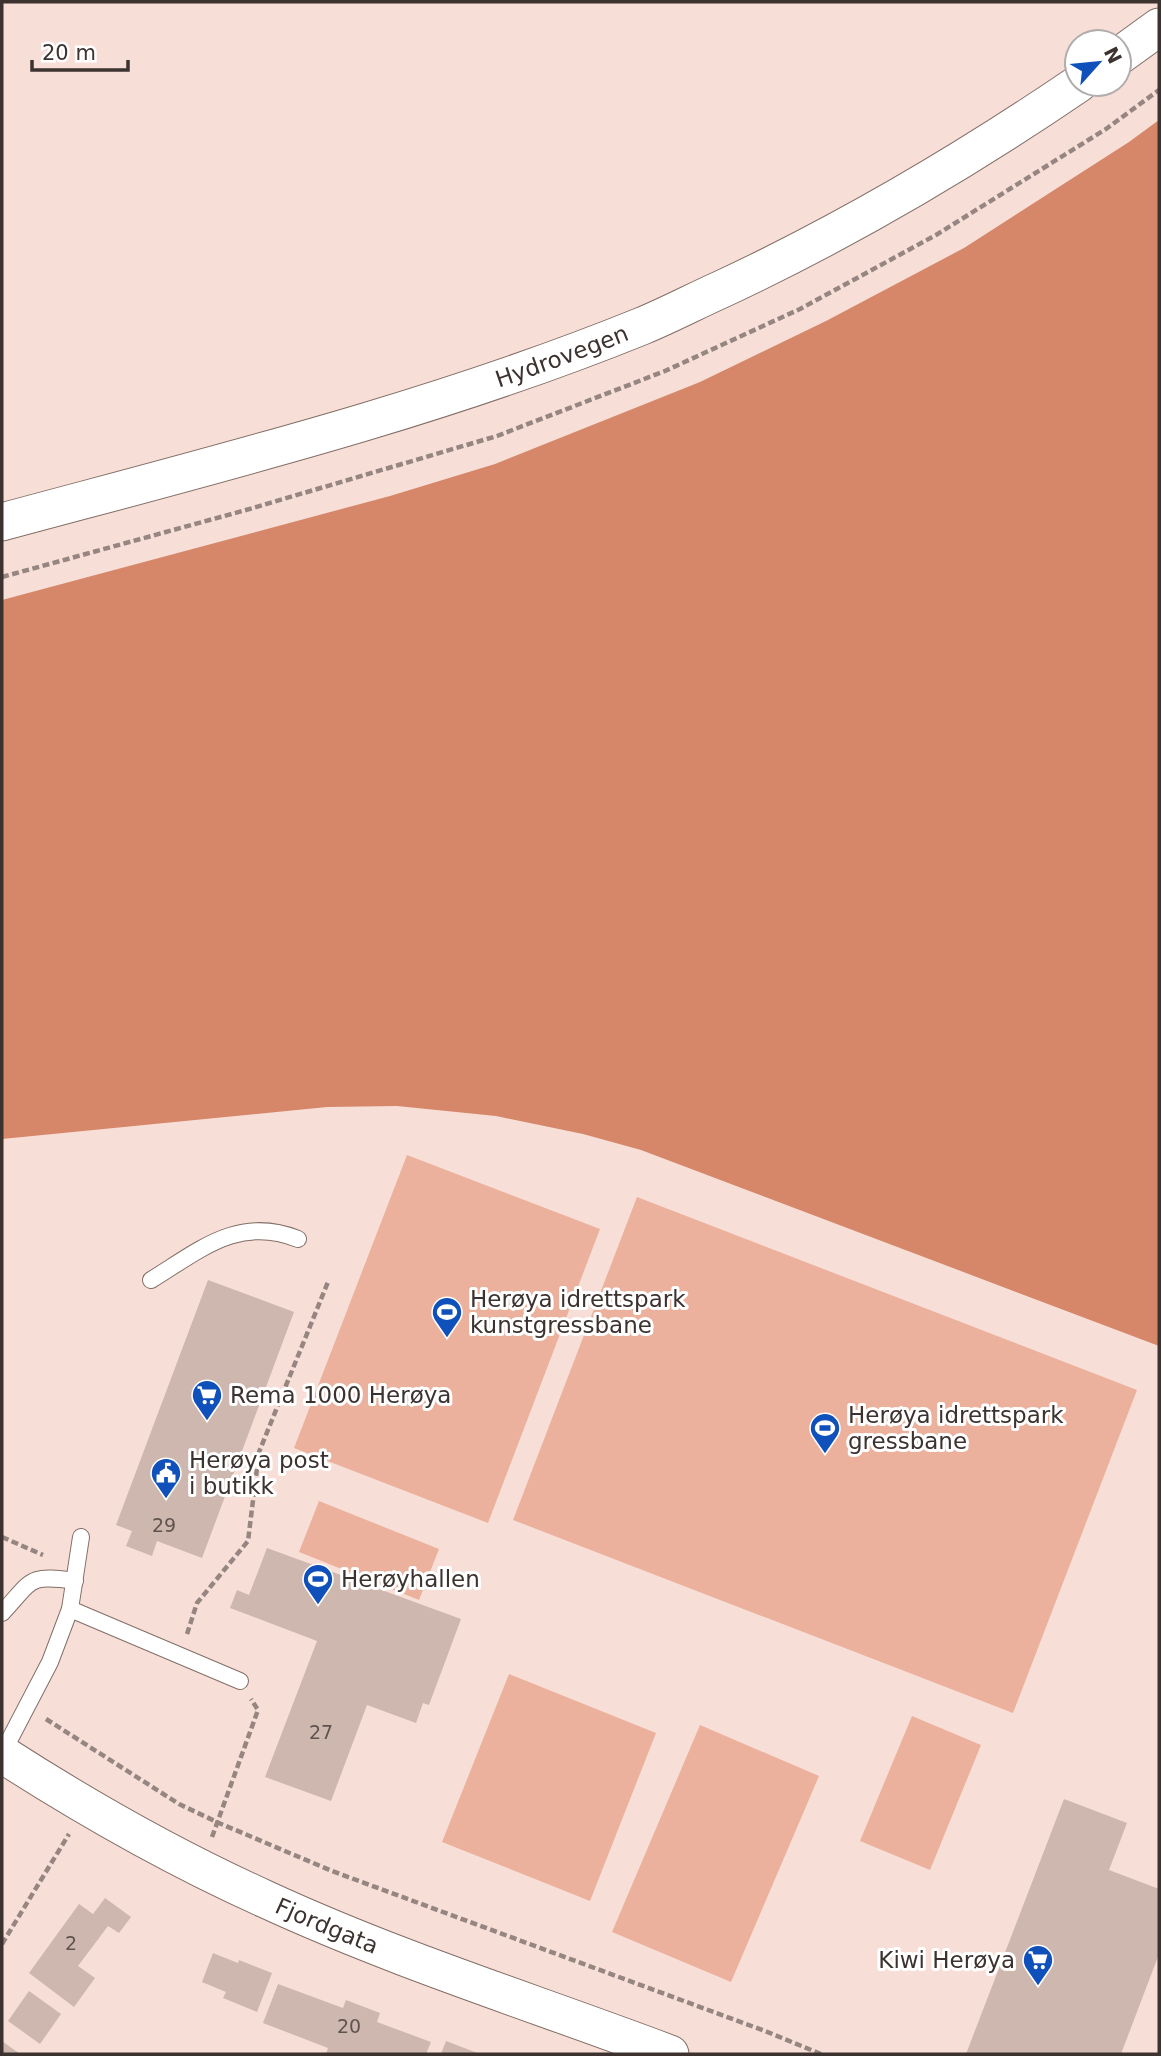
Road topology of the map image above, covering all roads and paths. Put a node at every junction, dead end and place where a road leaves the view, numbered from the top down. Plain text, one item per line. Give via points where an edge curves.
1 (1159, 27) edge
2 (1133, 46) edge
3 (1063, 94) edge
4 (2, 522) edge
5 (298, 1239) dead end
6 (151, 1280) dead end
7 (328, 1282) dead end
8 (81, 1537) dead end
9 (75, 1581) junction
10 (70, 1609) junction
11 (2, 1613) edge
12 (180, 1655) junction
13 (240, 1681) joint
14 (27, 1707) junction
15 (2, 1754) edge
16 (87, 1806) junction
17 (219, 1823) junction
18 (211, 1842) dead end
19 (2, 1944) edge
20 (660, 2053) edge
21 (821, 2054) edge

1 - 2 street
3 - 4 street, Hydrovegen via 897,198 778,263 644,325 478,388
5 - 6 lane via 279,1231 250,1230 204,1248
7 - 12 path via 259,1452 248,1541 197,1603
8 - 9 lane
9 - 10 lane
9 - 11 lane via 33,1579
10 - 12 lane
10 - 14 lane
12 - 13 lane
13 - 17 path via 258,1710
14 - 15 lane
14 - 17 path via 180,1804
15 - 16 street, Fjordgata
16 - 19 path
16 - 20 street, Fjordgata via 267,1900
17 - 18 path
17 - 21 path via 332,1871

